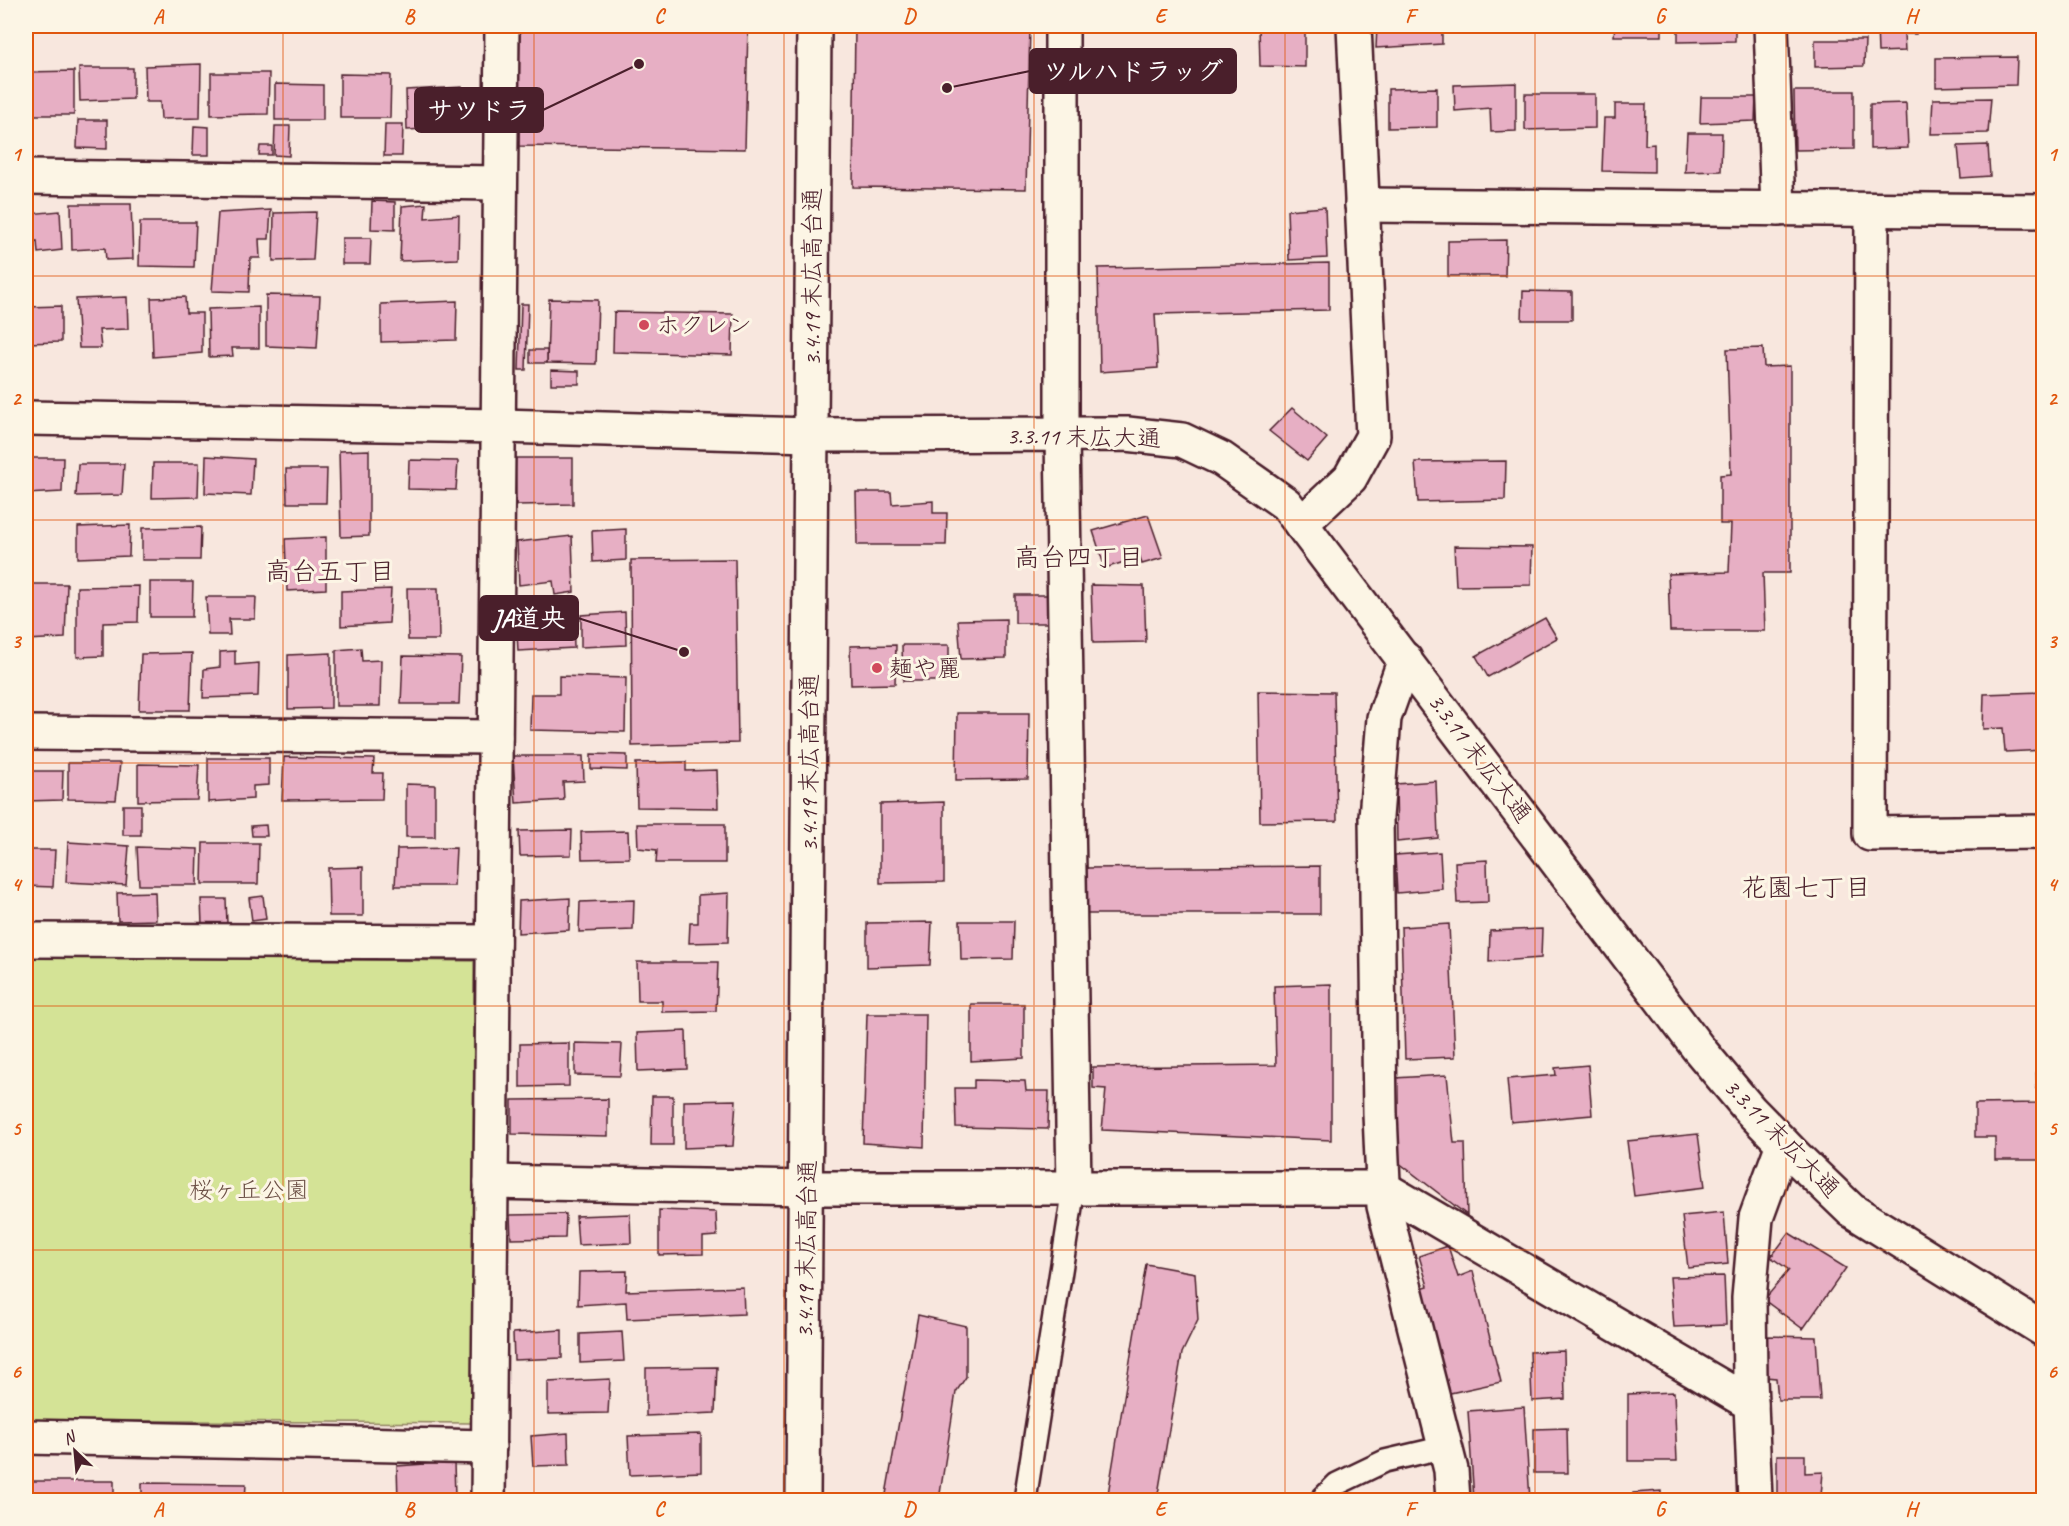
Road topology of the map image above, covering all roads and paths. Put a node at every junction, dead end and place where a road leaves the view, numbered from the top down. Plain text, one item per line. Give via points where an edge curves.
1 (501, 26) edge
2 (814, 26) edge
3 (1062, 26) edge
4 (1354, 26) edge
5 (1771, 26) edge
6 (26, 177) edge
7 (500, 183) junction
8 (1362, 205) junction
9 (1778, 209) junction
10 (1872, 210) junction
11 (2043, 211) edge
12 (26, 418) edge
13 (498, 426) junction
14 (811, 435) junction
15 (1062, 435) junction
16 (1301, 524) junction
17 (1405, 659) junction
18 (26, 733) edge
19 (495, 737) junction
20 (2043, 832) edge
21 (26, 940) edge
22 (493, 942) junction
23 (1783, 1144) junction
24 (491, 1182) junction
25 (806, 1188) junction
26 (1074, 1188) junction
27 (1383, 1188) junction
28 (2043, 1330) edge
29 (1751, 1404) junction
30 (26, 1437) edge
31 (1445, 1447) junction
32 (489, 1448) junction
33 (488, 1500) edge
34 (803, 1500) edge
35 (1025, 1500) edge
36 (1322, 1500) edge
37 (1453, 1500) edge
38 (1755, 1500) edge

1 - 7 street
2 - 14 street, 3.4.19 末広高台通
3 - 15 street
4 - 8 street
5 - 9 street
6 - 7 street
7 - 13 street
8 - 9 street
8 - 16 street via 1373,436 1350,478
9 - 10 street
10 - 11 street
10 - 20 street via 1870,834
12 - 13 street, 3.3.11 末広大通
13 - 14 street, 3.3.11 末広大通
13 - 19 street
14 - 15 street, 3.3.11 末広大通
14 - 25 street, 3.4.19 末広高台通
15 - 16 street, 3.3.11 末広大通 via 1127,434 1182,440 1222,459 1286,504
15 - 26 street
16 - 17 street, 3.3.11 末広大通
17 - 23 street, 3.3.11 末広大通 via 1698,1048
17 - 27 street via 1384,718 1376,817
18 - 19 street
19 - 22 street
21 - 22 street
22 - 24 street
23 - 28 street, 3.3.11 末広大通 via 1851,1210
23 - 29 street via 1756,1218 1749,1298
24 - 25 street
24 - 32 street
25 - 26 street
25 - 34 street, 3.4.19 末広高台通
26 - 27 street
26 - 35 lane
27 - 29 street
27 - 31 street via 1384,1206
29 - 38 street
30 - 32 street
31 - 36 lane via 1385,1461 1337,1484
31 - 37 street
32 - 33 street

